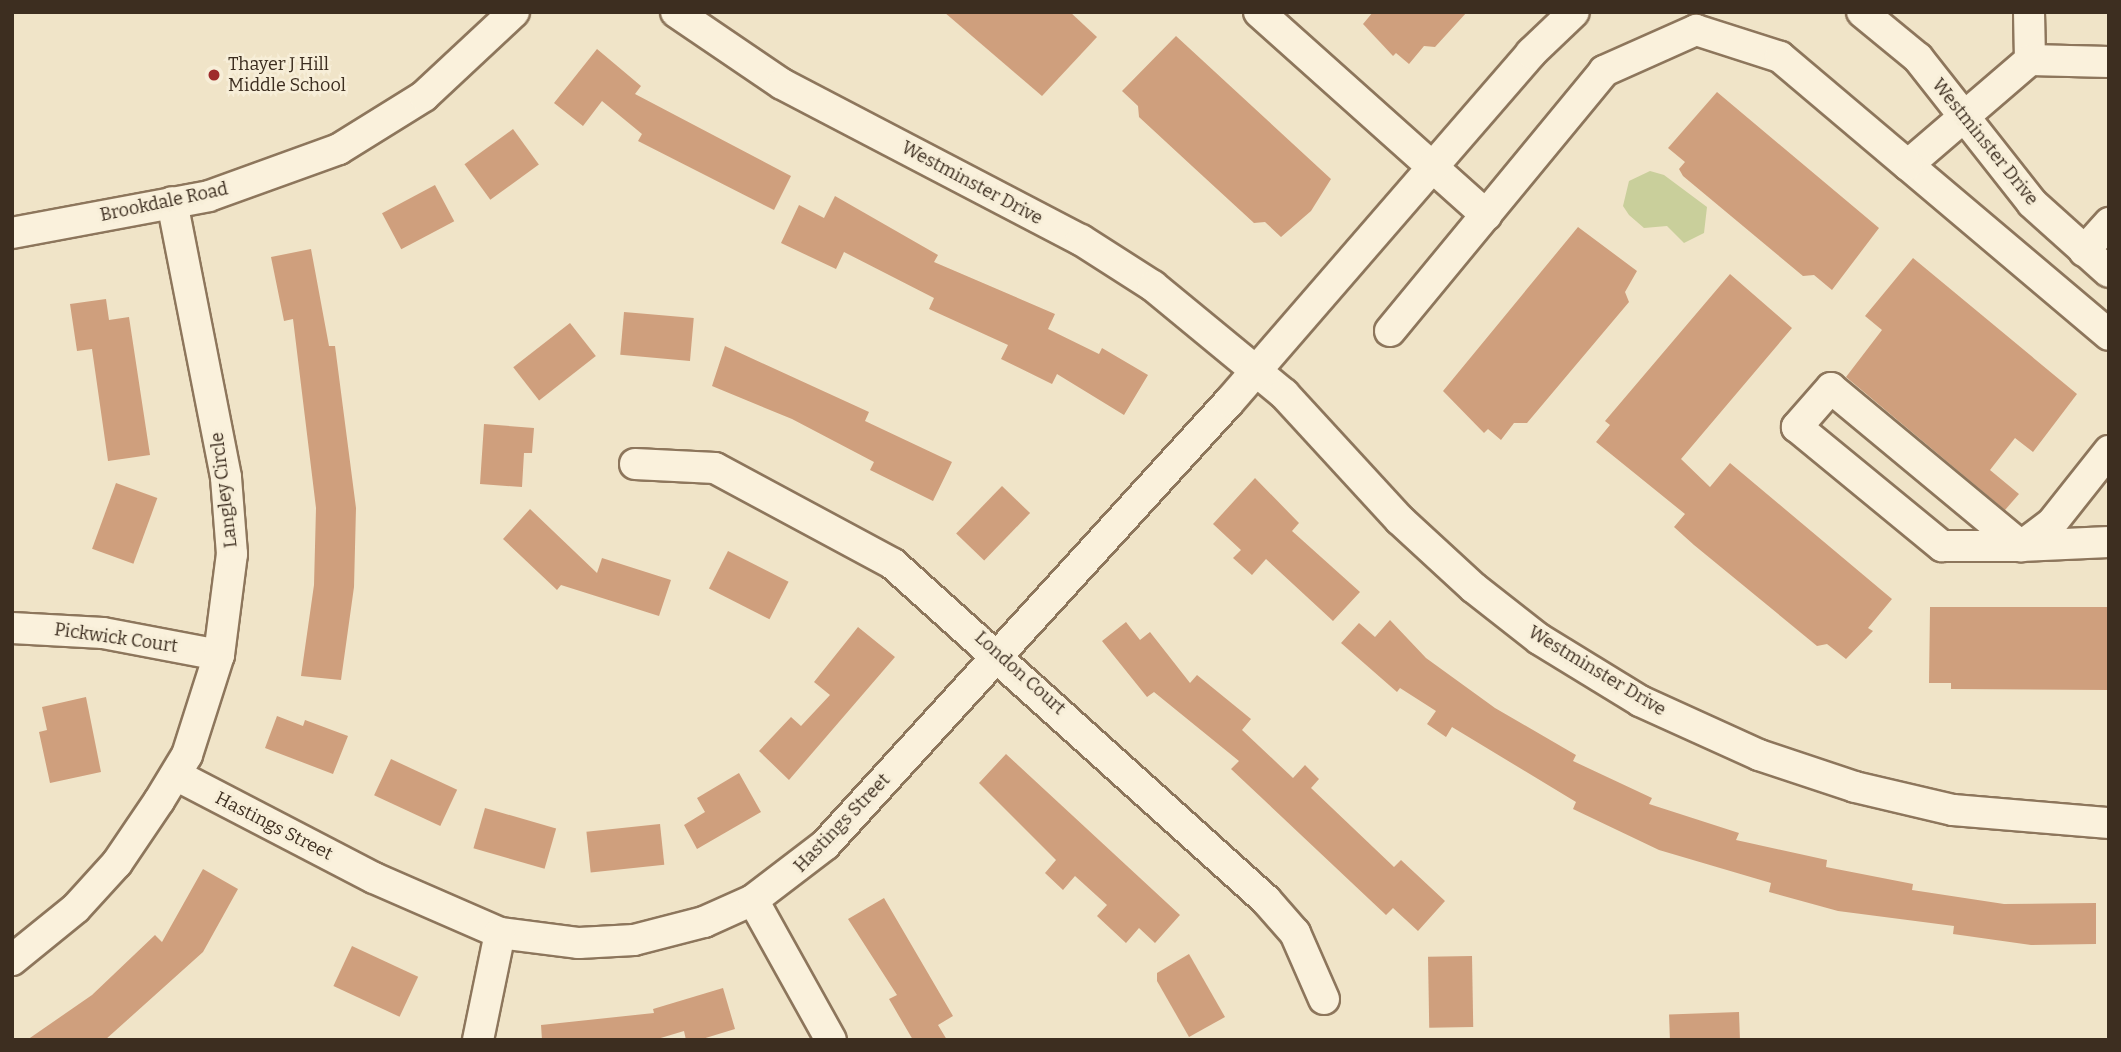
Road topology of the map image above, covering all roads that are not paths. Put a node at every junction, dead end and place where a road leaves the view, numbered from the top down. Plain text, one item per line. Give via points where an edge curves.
1 (514, 12) edge
2 (676, 12) edge
3 (1259, 12) edge
4 (1574, 12) edge
5 (1862, 12) edge
6 (2029, 12) edge
7 (2030, 60) junction
8 (2109, 62) edge
9 (1959, 116) junction
10 (1908, 165) junction
11 (1432, 172) junction
12 (172, 202) junction
13 (1486, 215) junction
14 (2109, 223) edge
15 (12, 233) edge
16 (2084, 251) junction
17 (2109, 272) edge
18 (1390, 331) dead end
19 (2109, 335) edge
20 (1258, 370) junction
21 (2109, 451) edge
22 (635, 464) dead end
23 (2109, 542) edge
24 (2021, 546) junction
25 (12, 628) edge
26 (999, 654) junction
27 (219, 655) junction
28 (176, 775) junction
29 (2109, 823) edge
30 (754, 900) junction
31 (500, 933) junction
32 (12, 960) edge
33 (1324, 999) dead end
34 (478, 1040) edge
35 (831, 1040) edge

1 - 12 street, Brookdale Road via 424,96 339,149 288,172
2 - 20 street, Westminster Drive via 782,84 1081,240 1153,286
3 - 11 street
4 - 11 street via 1531,52
5 - 9 street, Westminster Drive via 1918,58
6 - 7 street
7 - 8 street
7 - 9 street
9 - 10 street
9 - 16 street, Westminster Drive via 2032,203
10 - 13 street via 1780,57 1696,30 1604,71
10 - 19 street
11 - 13 street
11 - 20 street
12 - 15 street, Brookdale Road
12 - 27 street, Langley Circle via 226,477 232,554
13 - 18 street
14 - 16 street
16 - 17 street, Westminster Drive
20 - 26 street, Hastings Street
20 - 29 street, Westminster Drive via 1443,561 1539,639 1640,701 1759,755 1856,787 1953,810
21 - 24 street via 2052,523
22 - 26 street, London Court via 715,468 775,496 893,564
23 - 24 street
24 - 24 street via 1831,388 1797,427 1942,547
25 - 27 street, Pickwick Court via 103,633
26 - 30 street, Hastings Street via 825,845
26 - 33 street, London Court via 1266,900 1295,933
27 - 28 street, Langley Circle
28 - 31 street, Hastings Street via 385,884
28 - 32 street, Langley Circle via 117,863 76,908
30 - 31 street, Hastings Street via 704,922 634,940 579,943
30 - 35 street
31 - 34 street

